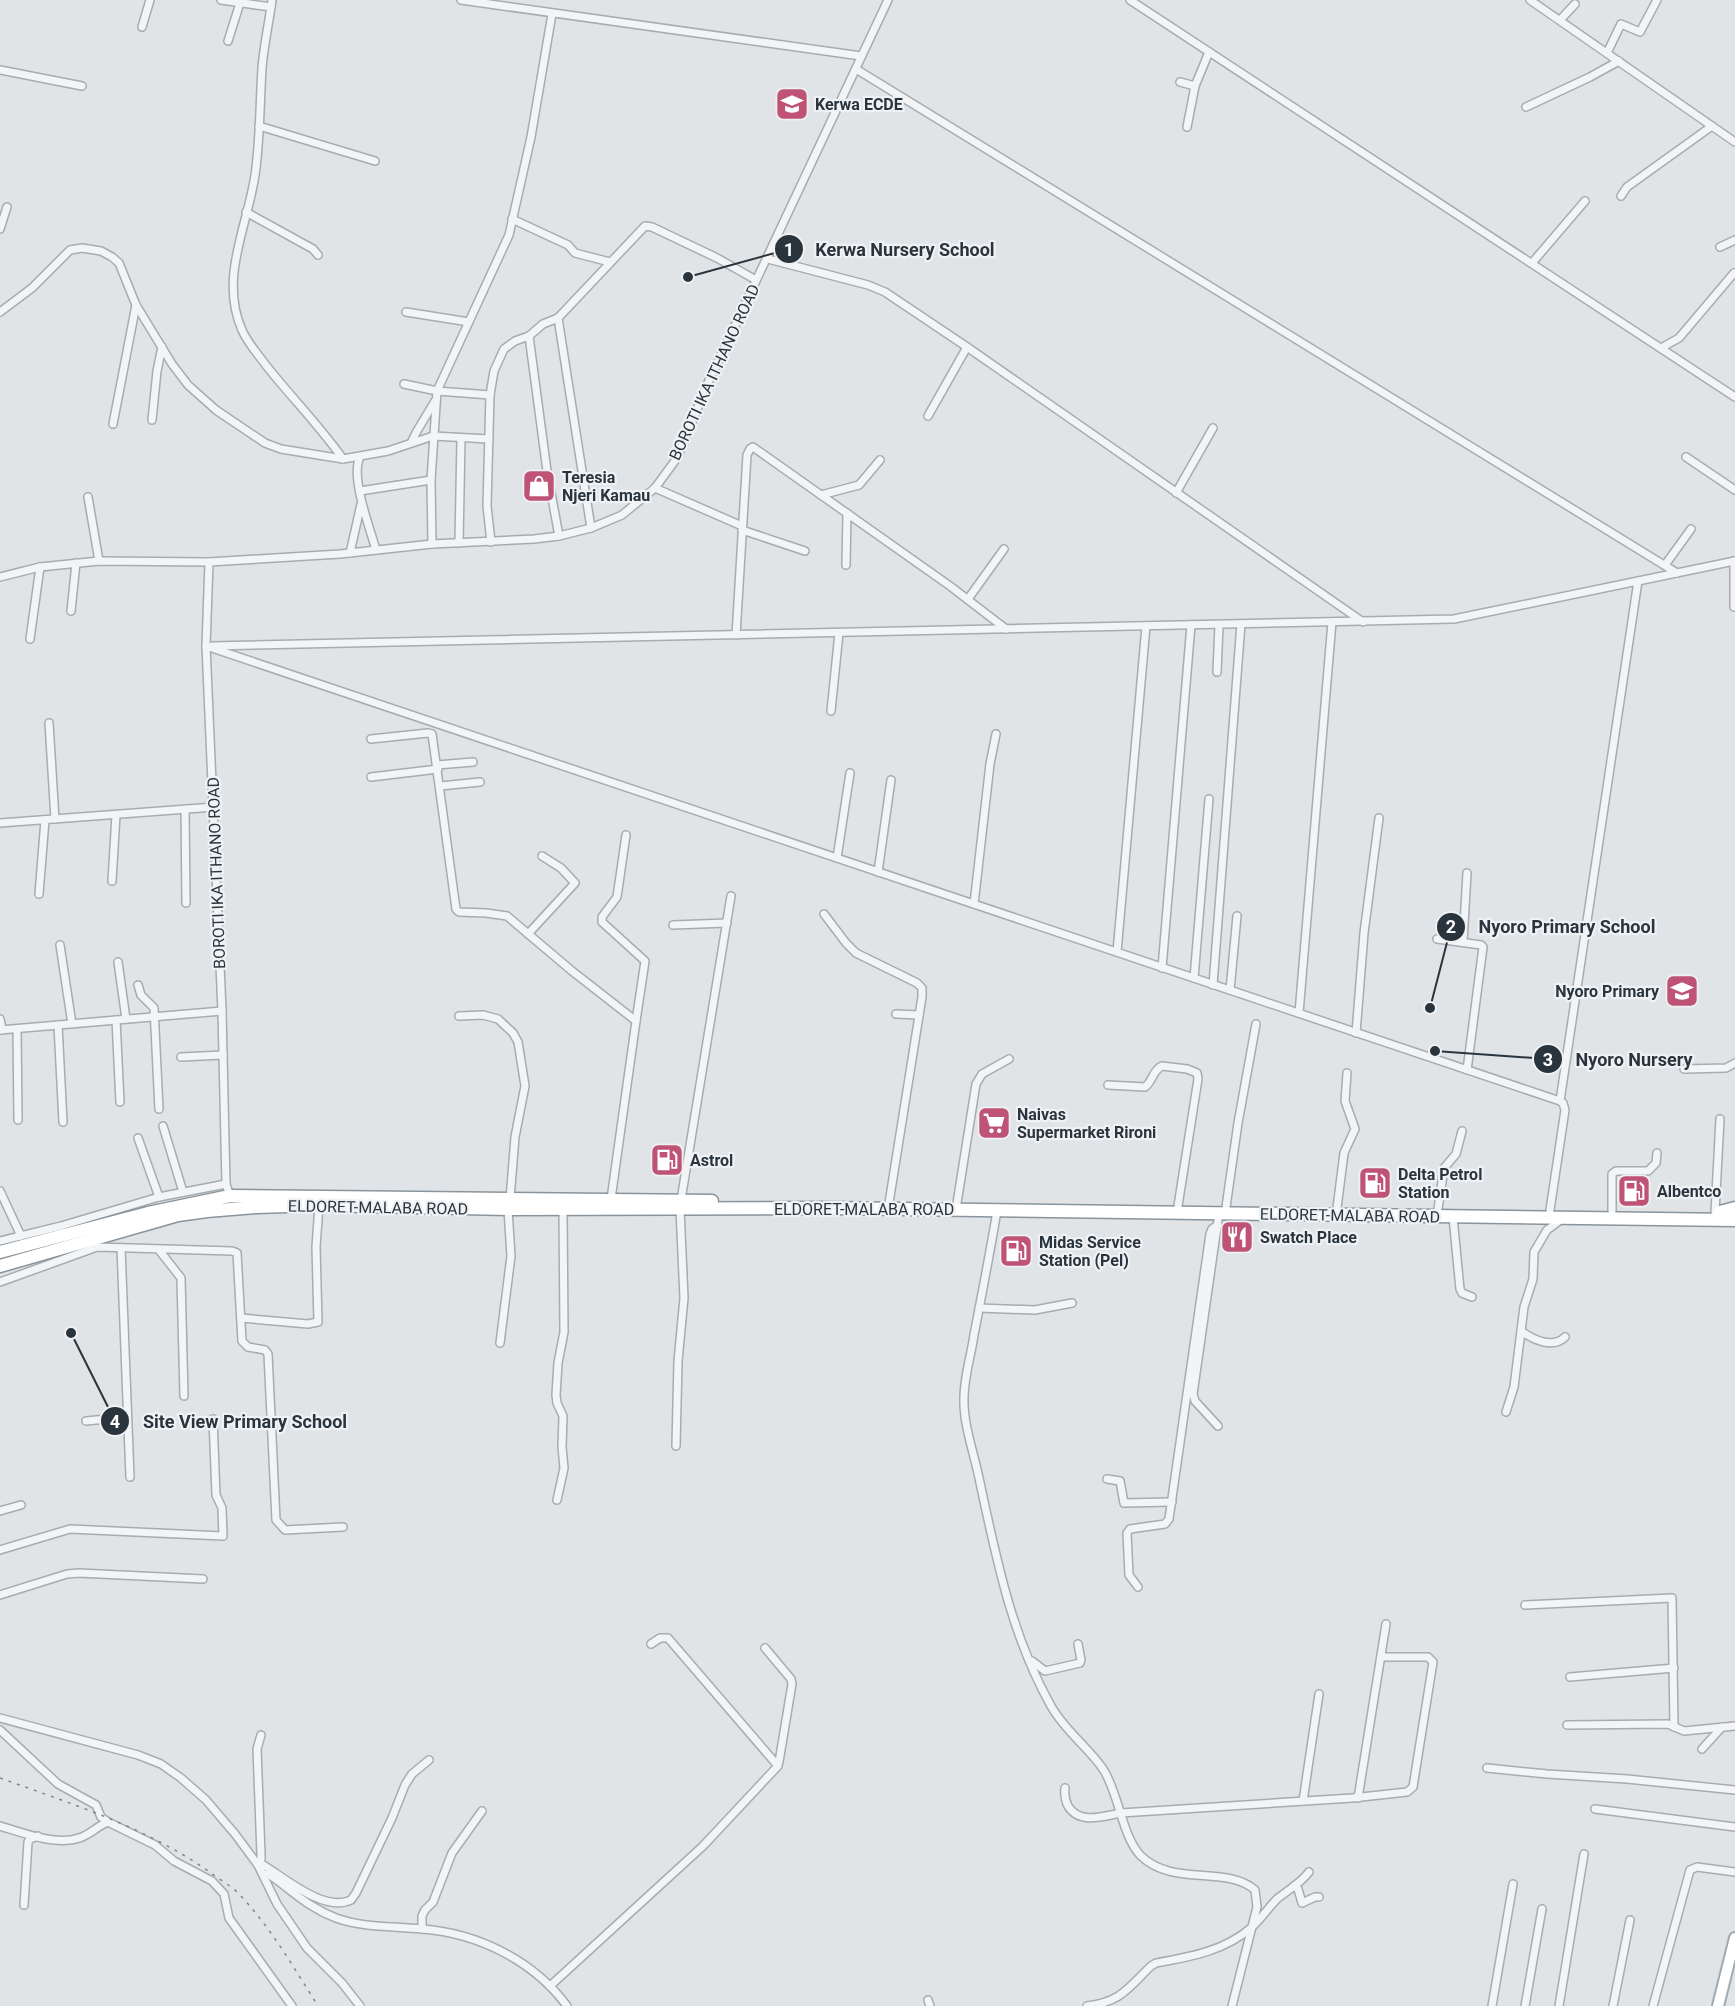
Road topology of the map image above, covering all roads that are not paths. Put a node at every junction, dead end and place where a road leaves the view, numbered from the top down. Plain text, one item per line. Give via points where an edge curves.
1 (150, 0) edge
2 (221, 0) edge
3 (461, 0) edge
4 (888, 0) edge
5 (1130, 0) edge
6 (1530, 0) edge
7 (1657, 0) edge
8 (240, 3) junction
9 (272, 3) edge
10 (1575, 4) dead end
11 (552, 14) junction
12 (1560, 20) junction
13 (142, 27) dead end
14 (228, 41) dead end
15 (1209, 52) junction
16 (1607, 53) junction
17 (861, 56) junction
18 (1619, 61) junction
19 (0, 69) edge
20 (856, 69) junction
21 (1180, 82) dead end
22 (82, 86) dead end
23 (1195, 87) junction
24 (1526, 107) dead end
25 (259, 126) junction
26 (1712, 126) junction
27 (1187, 127) dead end
28 (1735, 142) edge
29 (375, 161) dead end
30 (1621, 196) dead end
31 (1585, 201) dead end
32 (8, 207) dead end
33 (246, 212) junction
34 (512, 219) junction
35 (0, 229) edge
36 (1735, 240) edge
37 (1720, 247) dead end
38 (318, 255) dead end
39 (768, 259) junction
40 (610, 262) junction
41 (1532, 263) junction
42 (1734, 273) edge
43 (756, 280) junction
44 (136, 305) junction
45 (0, 312) edge
46 (406, 312) dead end
47 (558, 318) junction
48 (469, 322) junction
49 (529, 336) junction
50 (162, 346) junction
51 (967, 347) junction
52 (1661, 348) junction
53 (405, 384) dead end
54 (437, 390) junction
55 (489, 395) junction
56 (1735, 397) edge
57 (437, 399) junction
58 (928, 416) dead end
59 (152, 420) dead end
60 (113, 424) dead end
61 (1213, 428) dead end
62 (433, 436) junction
63 (461, 438) junction
64 (489, 439) junction
65 (411, 443) junction
66 (360, 457) junction
67 (1686, 457) dead end
68 (343, 459) junction
69 (880, 460) dead end
70 (431, 480) junction
71 (656, 488) junction
72 (1735, 490) edge
73 (360, 491) junction
74 (1176, 492) junction
75 (821, 495) junction
76 (88, 497) dead end
77 (362, 502) junction
78 (847, 513) junction
79 (591, 528) junction
80 (742, 528) junction
81 (1691, 529) dead end
82 (560, 536) junction
83 (491, 542) junction
84 (459, 543) junction
85 (432, 544) junction
86 (1004, 549) dead end
87 (376, 550) junction
88 (805, 551) dead end
89 (350, 553) junction
90 (99, 561) junction
91 (1735, 561) edge
92 (209, 562) junction
93 (76, 563) junction
94 (1665, 565) junction
95 (846, 566) dead end
96 (40, 567) junction
97 (1677, 573) junction
98 (0, 577) edge
99 (1638, 581) junction
100 (968, 599) junction
101 (1734, 607) edge
102 (71, 611) dead end
103 (1332, 622) junction
104 (1363, 622) junction
105 (1240, 624) junction
106 (1220, 625) junction
107 (1146, 626) junction
108 (1191, 626) junction
109 (1006, 629) junction
110 (839, 633) junction
111 (736, 635) junction
112 (30, 639) dead end
113 (206, 646) junction
114 (1217, 672) dead end
115 (831, 711) dead end
116 (49, 723) dead end
117 (996, 734) dead end
118 (370, 739) dead end
119 (473, 762) dead end
120 (437, 767) junction
121 (850, 773) dead end
122 (370, 777) dead end
123 (891, 780) dead end
124 (480, 782) dead end
125 (440, 786) junction
126 (1209, 799) dead end
127 (214, 807) junction
128 (185, 809) junction
129 (116, 815) junction
130 (1379, 818) dead end
131 (55, 819) junction
132 (45, 820) junction
133 (0, 823) edge
134 (626, 835) dead end
135 (542, 856) dead end
136 (837, 858) junction
137 (878, 872) junction
138 (1467, 873) dead end
139 (112, 881) dead end
140 (39, 894) dead end
141 (731, 896) dead end
142 (186, 903) dead end
143 (974, 904) junction
144 (824, 914) dead end
145 (1237, 916) dead end
146 (727, 923) junction
147 (673, 925) dead end
148 (528, 934) junction
149 (1437, 939) dead end
150 (1463, 942) junction
151 (60, 945) dead end
152 (1116, 952) junction
153 (118, 962) dead end
154 (1162, 968) junction
155 (1194, 978) junction
156 (138, 985) dead end
157 (1213, 985) junction
158 (1230, 990) junction
159 (222, 1011) junction
160 (1299, 1013) junction
161 (896, 1014) dead end
162 (919, 1015) junction
163 (459, 1016) dead end
164 (155, 1017) junction
165 (0, 1019) edge
166 (126, 1019) junction
167 (116, 1020) junction
168 (636, 1021) junction
169 (72, 1024) junction
170 (1256, 1024) dead end
171 (58, 1025) junction
172 (17, 1029) junction
173 (1, 1030) edge
174 (1356, 1033) junction
175 (223, 1055) junction
176 (182, 1057) dead end
177 (1009, 1059) dead end
178 (1735, 1063) edge
179 (1684, 1069) dead end
180 (1467, 1070) junction
181 (1347, 1073) dead end
182 (1108, 1085) dead end
183 (1560, 1101) junction
184 (120, 1102) dead end
185 (159, 1108) dead end
186 (1720, 1119) dead end
187 (18, 1120) dead end
188 (63, 1122) dead end
189 (163, 1126) dead end
190 (1462, 1131) dead end
191 (138, 1138) dead end
192 (1658, 1153) dead end
193 (228, 1190) junction
194 (0, 1191) edge
195 (183, 1192) junction
196 (159, 1197) junction
197 (611, 1199) junction
198 (889, 1203) junction
199 (957, 1203) junction
200 (509, 1204) junction
201 (319, 1205) junction
202 (681, 1205) junction
203 (1178, 1206) junction
204 (1337, 1208) junction
205 (562, 1209) junction
206 (1438, 1209) junction
207 (997, 1210) junction
208 (1550, 1210) junction
209 (1735, 1210) edge
210 (1612, 1211) junction
211 (1717, 1212) junction
212 (1221, 1215) junction
213 (1453, 1216) junction
214 (1564, 1218) junction
215 (1703, 1220) junction
216 (1735, 1220) edge
217 (1735, 1225) edge
218 (21, 1236) junction
219 (0, 1241) edge
220 (121, 1248) junction
221 (159, 1250) junction
222 (0, 1252) edge
223 (0, 1266) edge
224 (0, 1282) edge
225 (1472, 1297) dead end
226 (1071, 1303) dead end
227 (980, 1308) junction
228 (241, 1318) junction
229 (1521, 1331) junction
230 (1565, 1337) dead end
231 (500, 1343) dead end
232 (184, 1396) dead end
233 (1506, 1412) dead end
234 (127, 1418) junction
235 (213, 1419) dead end
236 (86, 1421) dead end
237 (1218, 1426) dead end
238 (676, 1446) dead end
239 (130, 1477) dead end
240 (1107, 1479) dead end
241 (557, 1500) dead end
242 (1172, 1502) junction
243 (21, 1505) dead end
244 (0, 1511) edge
245 (343, 1527) dead end
246 (0, 1541) edge
247 (0, 1550) edge
248 (203, 1579) dead end
249 (1138, 1587) dead end
250 (0, 1595) edge
251 (1525, 1605) dead end
252 (1386, 1624) dead end
253 (651, 1644) dead end
254 (1078, 1644) dead end
255 (765, 1648) dead end
256 (1028, 1658) junction
257 (1381, 1658) junction
258 (1674, 1668) junction
259 (1570, 1677) dead end
260 (1319, 1694) dead end
261 (0, 1718) edge
262 (1567, 1725) dead end
263 (1735, 1726) edge
264 (1674, 1727) junction
265 (1722, 1727) junction
266 (0, 1730) edge
267 (261, 1735) dead end
268 (1702, 1749) dead end
269 (429, 1760) dead end
270 (778, 1766) junction
271 (1487, 1768) dead end
272 (1065, 1788) dead end
273 (1735, 1790) edge
274 (1358, 1797) junction
275 (1303, 1801) junction
276 (1595, 1809) dead end
277 (482, 1811) dead end
278 (1121, 1813) junction
279 (108, 1822) junction
280 (0, 1826) edge
281 (1735, 1827) edge
282 (38, 1836) junction
283 (1584, 1854) dead end
284 (259, 1864) junction
285 (1309, 1872) dead end
286 (1735, 1872) edge
287 (263, 1875) junction
288 (1513, 1884) dead end
289 (1294, 1886) junction
290 (1319, 1897) dead end
291 (24, 1905) dead end
292 (1542, 1909) dead end
293 (1630, 1920) dead end
294 (1252, 1927) junction
295 (422, 1929) junction
296 (1735, 1938) edge
297 (1731, 1970) edge
298 (550, 1986) junction
299 (292, 2006) edge
300 (360, 2006) edge
301 (567, 2006) edge
302 (1087, 2006) edge
303 (1232, 2006) edge
304 (1492, 2006) edge
305 (1525, 2006) edge
306 (1559, 2006) edge
307 (1613, 2006) edge
308 (1653, 2006) edge
309 (1718, 2006) edge

1 - 13 street
2 - 8 street
3 - 11 street
4 - 17 street, BOROTI IKA ITHANO ROAD
5 - 15 street
6 - 12 street
7 - 16 street via 1640,32 1621,24
8 - 9 street
8 - 14 street
9 - 25 street via 262,66
10 - 12 street
11 - 17 street
11 - 34 street
12 - 16 street
15 - 23 street
15 - 41 street
16 - 18 street
17 - 20 street, BOROTI IKA ITHANO ROAD
18 - 24 street
18 - 26 street
19 - 22 street
20 - 39 street, BOROTI IKA ITHANO ROAD
20 - 94 street
21 - 23 street
23 - 27 street
25 - 29 street
25 - 33 street via 256,172
26 - 28 street
26 - 30 street via 1627,187
31 - 41 street
32 - 35 street
33 - 38 street
33 - 68 street via 234,270 241,328
34 - 40 street via 568,245 575,253
34 - 48 street via 509,236
36 - 37 street
39 - 43 street, BOROTI IKA ITHANO ROAD
39 - 51 street via 885,292
40 - 43 street via 645,226
40 - 47 street
41 - 52 street
42 - 52 street via 1680,338
43 - 71 street, BOROTI IKA ITHANO ROAD via 677,458
44 - 45 street via 119,263 101,251 82,248 70,250 32,288
44 - 50 street
44 - 60 street
46 - 48 street
47 - 49 street
47 - 79 street
48 - 54 street
49 - 55 street via 504,349
49 - 82 street
50 - 59 street
50 - 68 street via 188,385 257,439 281,449
51 - 58 street
51 - 74 street
52 - 56 street
53 - 54 street
54 - 55 street
54 - 57 street
55 - 64 street
57 - 62 street
57 - 65 street
61 - 74 street
62 - 63 street
62 - 65 street
62 - 70 street
63 - 64 street
63 - 84 street
64 - 83 street via 487,506
65 - 66 street
66 - 68 street
66 - 73 street
67 - 72 street
69 - 75 street via 859,485
70 - 73 street
70 - 85 street
71 - 79 street, BOROTI IKA ITHANO ROAD via 622,515
71 - 80 street
73 - 77 street
74 - 104 street
75 - 78 street
75 - 80 street via 751,448 747,455
76 - 90 street
77 - 87 street
77 - 89 street
78 - 95 street
78 - 100 street
79 - 82 street, BOROTI IKA ITHANO ROAD
80 - 88 street
80 - 111 street
81 - 94 street
82 - 83 street, BOROTI IKA ITHANO ROAD
83 - 84 street, BOROTI IKA ITHANO ROAD
84 - 85 street, BOROTI IKA ITHANO ROAD
85 - 87 street, BOROTI IKA ITHANO ROAD
86 - 100 street
87 - 89 street, BOROTI IKA ITHANO ROAD
89 - 92 street, BOROTI IKA ITHANO ROAD
90 - 92 street, BOROTI IKA ITHANO ROAD
90 - 93 street, BOROTI IKA ITHANO ROAD
91 - 97 street
91 - 101 street
92 - 113 street, BOROTI IKA ITHANO ROAD
93 - 96 street, BOROTI IKA ITHANO ROAD
93 - 102 street
94 - 97 street
96 - 98 street, BOROTI IKA ITHANO ROAD
96 - 112 street
97 - 99 street
99 - 104 street via 1469,617
99 - 183 street
100 - 109 street
103 - 104 street
103 - 105 street
103 - 160 street
105 - 106 street
105 - 157 street
106 - 108 street
106 - 114 street
107 - 108 street
107 - 109 street
107 - 152 street
108 - 154 street
109 - 110 street
110 - 111 street
110 - 115 street
111 - 113 street
113 - 127 street, BOROTI IKA ITHANO ROAD
113 - 136 street
116 - 131 street
117 - 143 street
118 - 120 street via 431,733
119 - 120 street
120 - 122 street
120 - 125 street
121 - 136 street
123 - 137 street
124 - 125 street
125 - 148 street via 456,909 504,915
126 - 155 street
127 - 128 street
127 - 159 street, BOROTI IKA ITHANO ROAD
128 - 129 street
128 - 142 street
129 - 131 street
129 - 139 street
130 - 174 street
131 - 132 street
132 - 133 street
132 - 140 street
134 - 168 street via 617,897 602,922 645,961
135 - 148 street via 575,883
136 - 137 street
137 - 143 street
138 - 150 street
141 - 146 street
143 - 152 street
144 - 162 street via 856,953 920,986 923,991
145 - 158 street
146 - 147 street
146 - 202 street
148 - 168 street
149 - 150 street
150 - 180 street via 1483,947
151 - 169 street
152 - 154 street
153 - 166 street
154 - 155 street
155 - 157 street
156 - 164 street via 141,995 154,1008
157 - 158 street
158 - 160 street
159 - 164 street
159 - 175 street, BOROTI IKA ITHANO ROAD
160 - 174 street
161 - 162 street
162 - 198 street
163 - 200 street via 498,1019 518,1042 525,1086 515,1137
164 - 166 street
164 - 185 street
165 - 173 street
166 - 167 street
167 - 169 street
167 - 184 street
168 - 197 street
169 - 171 street
170 - 212 street
171 - 172 street
171 - 188 street
172 - 173 street
172 - 187 street
174 - 180 street
175 - 176 street
175 - 193 street, BOROTI IKA ITHANO ROAD
177 - 199 street via 982,1074 976,1084
178 - 179 street via 1726,1068
180 - 183 street
181 - 204 street via 1345,1101 1355,1129 1344,1153
182 - 203 street via 1145,1088 1162,1066 1197,1073
183 - 208 street via 1565,1110
186 - 211 street
189 - 195 street
190 - 206 street via 1456,1154 1444,1168
191 - 196 street
192 - 210 street via 1648,1172 1612,1174
193 - 195 street
193 - 200 highway, ELDORET-MALABA ROAD
193 - 222 highway, ELDORET-MALABA ROAD
194 - 218 street
195 - 196 street
196 - 218 street
197 - 200 highway, ELDORET-MALABA ROAD
197 - 202 highway, ELDORET-MALABA ROAD
198 - 199 highway, ELDORET-MALABA ROAD
198 - 202 highway, ELDORET-MALABA ROAD
199 - 203 highway, ELDORET-MALABA ROAD
200 - 201 highway, ELDORET-MALABA ROAD
200 - 205 highway, ELDORET-MALABA ROAD
200 - 231 street via 511,1256
201 - 223 highway, ELDORET-MALABA ROAD via 178,1215
201 - 228 street via 318,1322
202 - 205 highway, ELDORET-MALABA ROAD
202 - 207 highway, ELDORET-MALABA ROAD
202 - 238 street via 684,1298
203 - 212 highway, ELDORET-MALABA ROAD
204 - 206 highway, ELDORET-MALABA ROAD
204 - 212 highway, ELDORET-MALABA ROAD
205 - 241 street via 563,1338 556,1395 563,1416 564,1468
206 - 208 highway, ELDORET-MALABA ROAD
207 - 212 highway, ELDORET-MALABA ROAD
207 - 227 street
208 - 210 highway, ELDORET-MALABA ROAD
209 - 211 highway, ELDORET-MALABA ROAD
210 - 211 highway, ELDORET-MALABA ROAD
212 - 213 highway, ELDORET-MALABA ROAD
212 - 237 street via 1193,1394
212 - 242 street via 1210,1234
213 - 214 highway, ELDORET-MALABA ROAD
213 - 225 street via 1460,1289
214 - 215 highway, ELDORET-MALABA ROAD
214 - 229 street via 1547,1230 1534,1252 1533,1280
215 - 216 highway, ELDORET-MALABA ROAD
215 - 217 highway
218 - 219 street
220 - 221 street
220 - 224 street via 97,1247
220 - 234 street
221 - 228 street via 237,1253
221 - 232 street via 181,1278
226 - 227 street via 1035,1310
227 - 256 street via 964,1391 966,1416 1001,1578
228 - 245 street via 243,1344 268,1354 276,1520 285,1530
229 - 230 street via 1550,1343
229 - 233 street via 1514,1387
234 - 236 street
234 - 239 street
235 - 247 street via 216,1494 222,1508 223,1536 70,1529
240 - 242 street via 1120,1480 1124,1503
242 - 249 street via 1167,1523 1128,1531 1129,1575
243 - 244 street
246 - 247 street
248 - 250 street via 78,1573
251 - 258 street via 1672,1598
252 - 257 street
253 - 270 street via 668,1638
254 - 256 street via 1080,1663 1045,1671
255 - 270 street via 792,1684
256 - 278 street via 1058,1718 1110,1780
257 - 274 street
257 - 274 street via 1428,1657 1433,1662 1413,1787 1407,1792
258 - 259 street
258 - 264 street
260 - 275 street
261 - 284 street via 161,1764 206,1800
262 - 264 street
263 - 265 street
264 - 265 street via 1688,1731
265 - 268 street
266 - 279 street via 58,1785 96,1805
267 - 284 street via 257,1749
269 - 284 street via 408,1780 351,1900 338,1903 314,1897
270 - 298 street via 703,1846
271 - 273 street
272 - 278 street via 1065,1799 1075,1815 1089,1818
274 - 275 street
275 - 278 street
276 - 281 street
277 - 295 street via 452,1852 433,1902 422,1916
278 - 294 street via 1134,1848 1154,1864 1174,1873 1239,1880 1251,1886 1257,1896
279 - 282 street via 72,1840
279 - 299 street via 155,1845 174,1861 217,1885 225,1898 229,1918
280 - 282 street
282 - 291 street via 28,1842
283 - 306 street
284 - 287 street
285 - 289 street
286 - 308 street via 1697,1867 1690,1870
287 - 295 street via 270,1875 302,1900 338,1918 366,1925
287 - 300 street via 277,1904 308,1948
288 - 304 street
289 - 290 street via 1302,1903
289 - 294 street
292 - 305 street
293 - 307 street
294 - 302 street via 1207,1952 1156,1963 1118,1998
294 - 303 street
295 - 298 street via 464,1936 491,1947 529,1968
296 - 297 main road
297 - 309 main road
298 - 301 street

